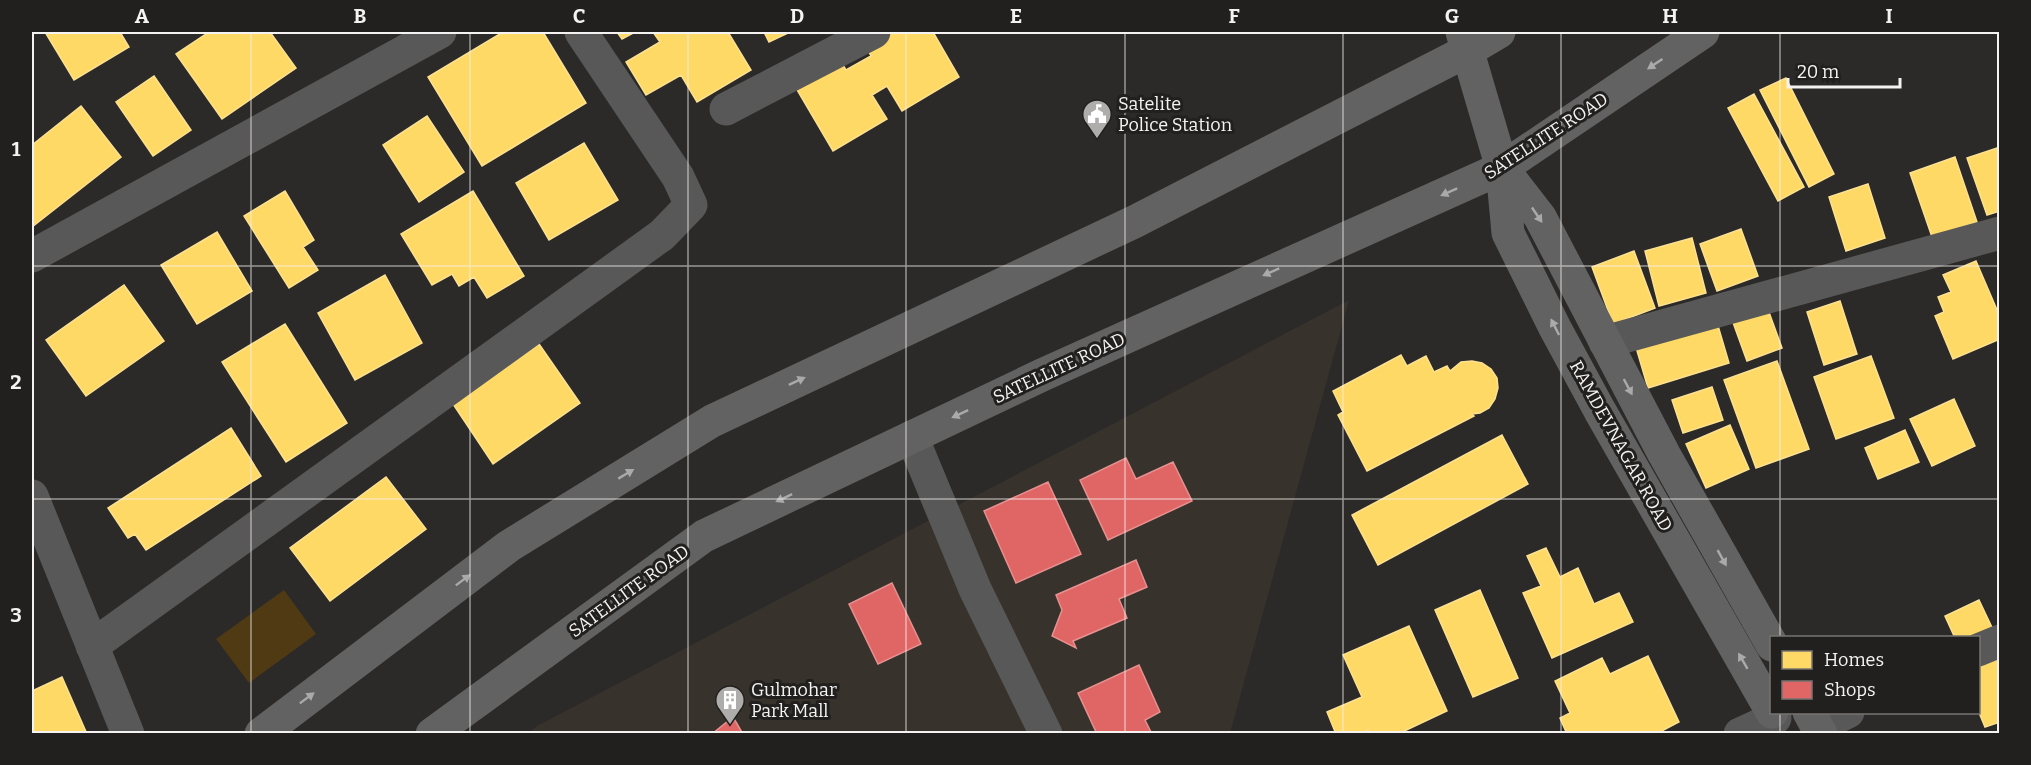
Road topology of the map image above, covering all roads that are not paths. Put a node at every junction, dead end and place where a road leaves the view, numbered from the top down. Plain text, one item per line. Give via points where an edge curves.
1 (440, 32) edge
2 (581, 32) edge
3 (874, 32) edge
4 (1499, 32) edge
5 (1703, 32) edge
6 (1464, 41) edge
7 (726, 109) dead end
8 (1502, 168) junction
9 (2000, 233) edge
10 (32, 256) edge
11 (1605, 342) junction
12 (912, 437) junction
13 (32, 496) edge
14 (1770, 641) edge
15 (2000, 641) edge
16 (92, 646) junction
17 (1980, 649) edge
18 (1770, 710) edge
19 (1843, 714) edge
20 (1775, 719) edge
21 (1816, 724) edge
22 (128, 734) edge
23 (261, 734) edge
24 (432, 734) edge
25 (1046, 734) edge
26 (1740, 734) edge

1 - 10 street
2 - 16 street via 678,177 691,205 662,235
3 - 7 street
4 - 6 main road
5 -> 8 main road, SATELLITE ROAD
6 - 8 main road, RAMDEVNAGAR ROAD
23 -> 6 main road via 509,546 712,421 1134,222
8 -> 11 main road, RAMDEVNAGAR ROAD via 1540,218
8 -> 12 main road, SATELLITE ROAD
18 -> 8 main road, RAMDEVNAGAR ROAD via 1600,411 1508,233
9 - 11 street
11 -> 14 main road, RAMDEVNAGAR ROAD
12 -> 24 main road, SATELLITE ROAD via 704,536
12 - 25 street via 975,589
13 - 16 street
15 - 17 street
16 - 22 street
19 - 21 street
20 - 26 street, RAMDEVNAGAR ROAD

